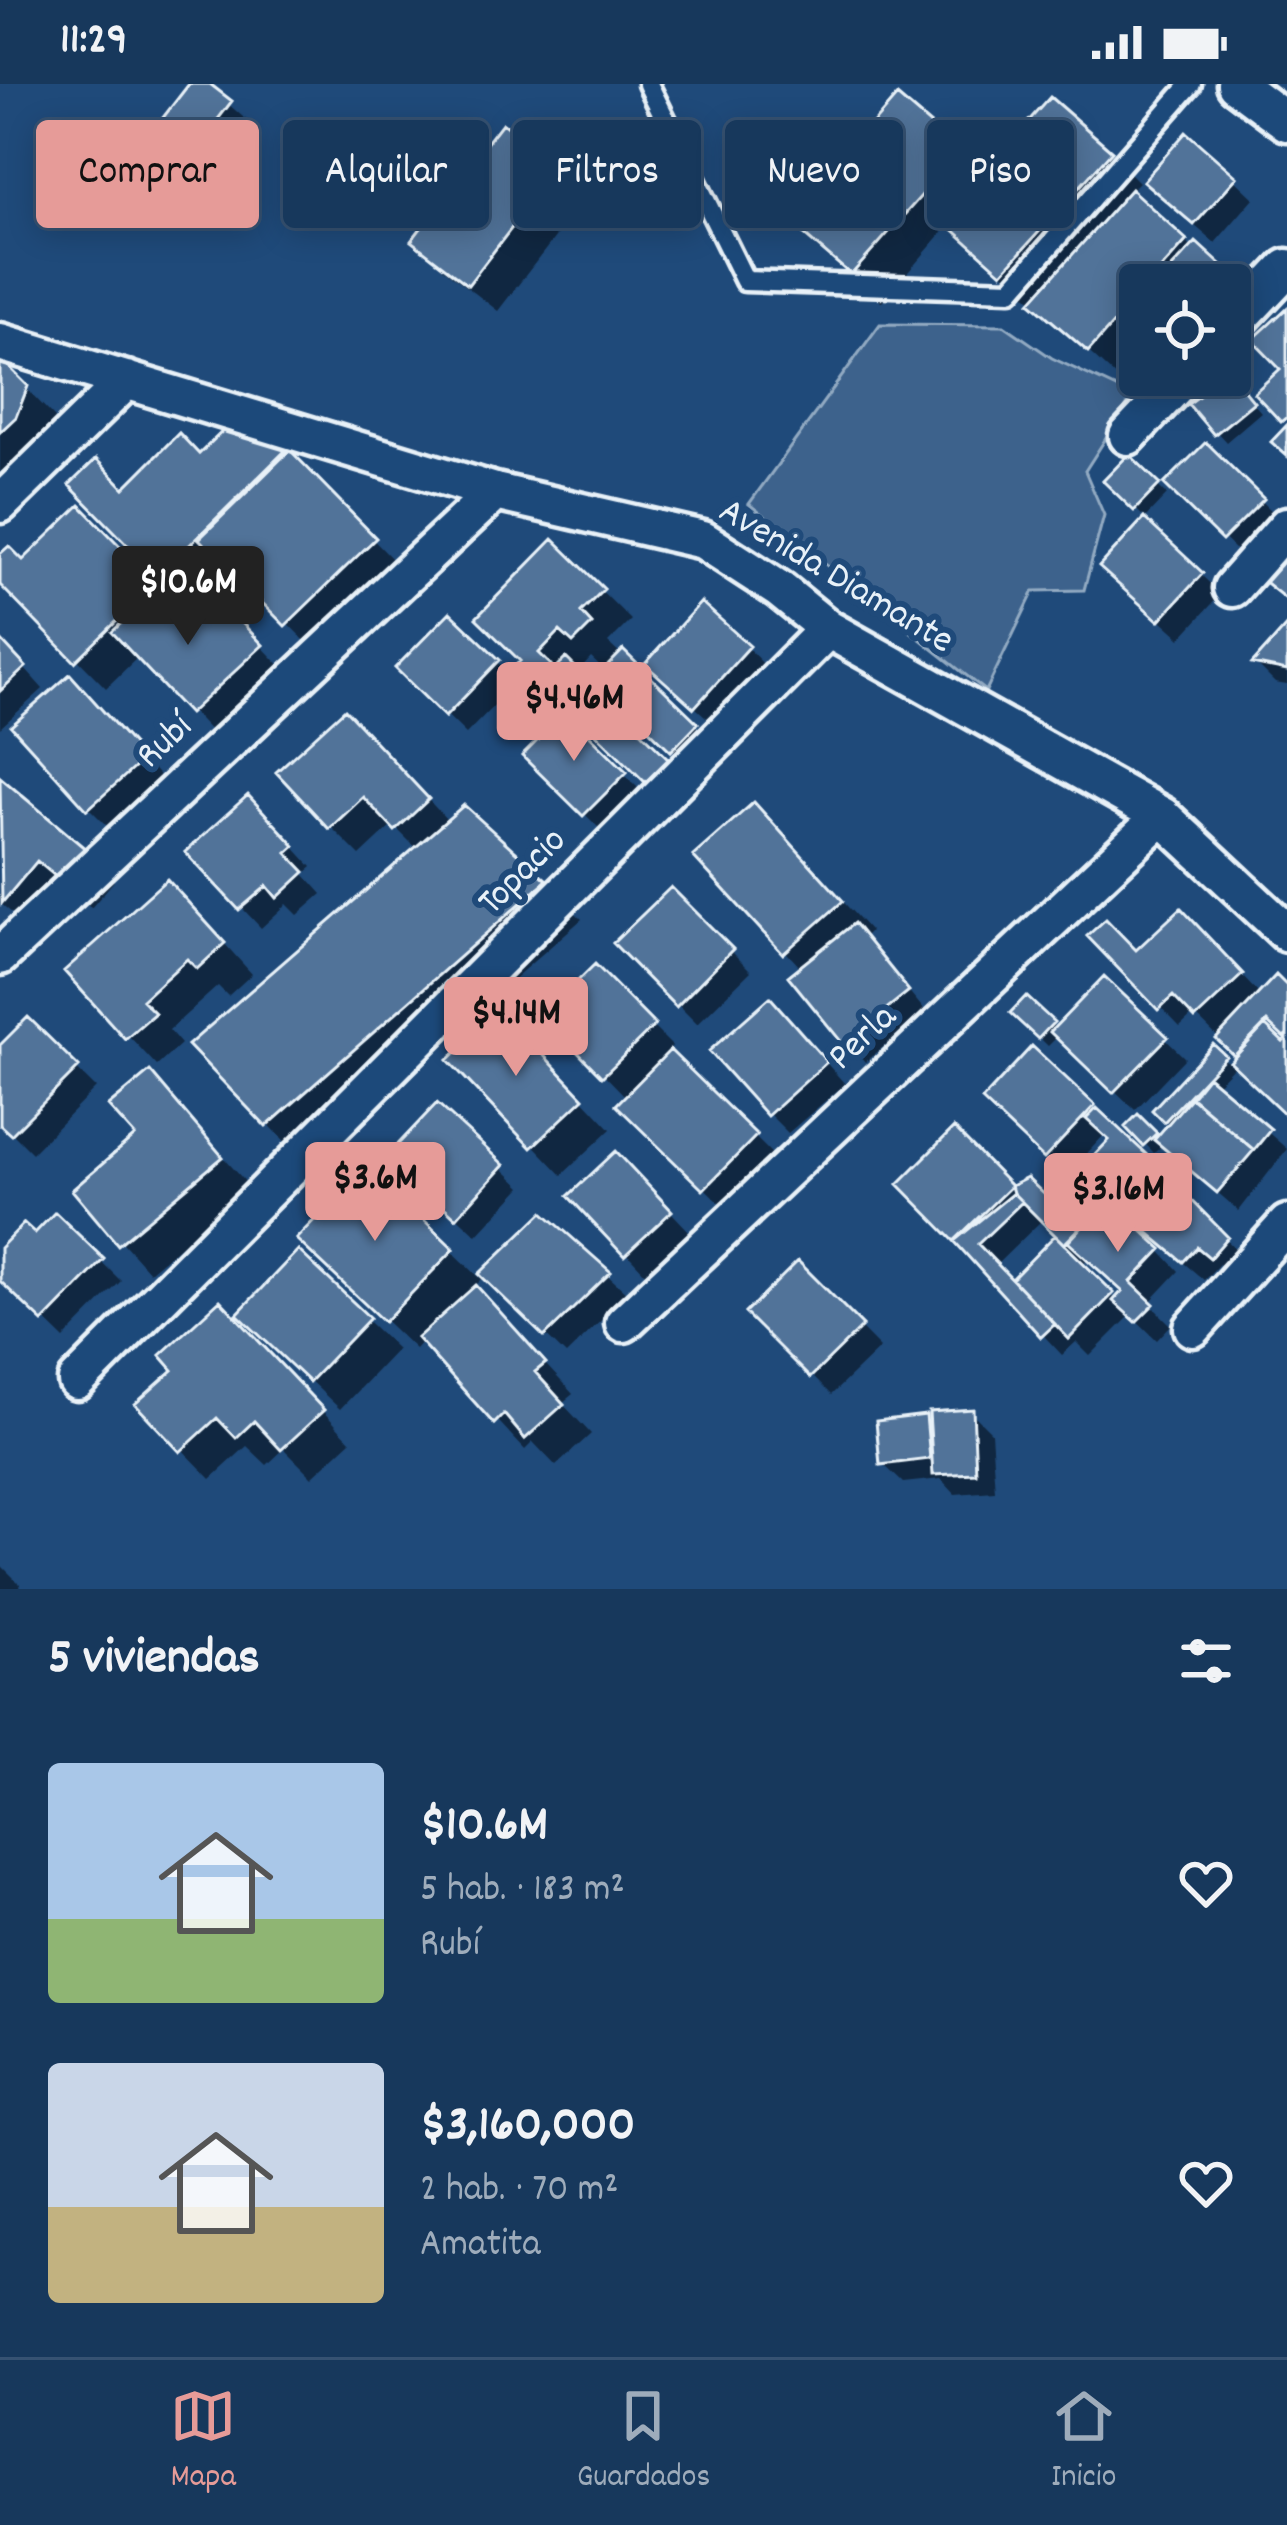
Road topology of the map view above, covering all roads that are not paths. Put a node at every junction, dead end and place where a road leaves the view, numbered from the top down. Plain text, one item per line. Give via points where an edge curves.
1 (648, 84) edge
2 (1191, 84) edge
3 (1236, 84) edge
4 (1287, 122) edge
5 (1287, 268) edge
6 (1251, 306) edge
7 (0, 342) edge
8 (127, 380) junction
9 (1166, 396) edge
10 (1128, 436) dead end
11 (495, 492) junction
12 (0, 504) edge
13 (1287, 526) edge
14 (1232, 588) dead end
15 (828, 629) junction
16 (1162, 816) junction
17 (1287, 933) edge
18 (0, 956) edge
19 (1287, 1224) edge
20 (624, 1323) dead end
21 (1193, 1328) dead end
22 (77, 1381) dead end

1 - 2 lane via 746,281 1011,290
3 - 4 street
5 - 6 street
7 - 8 street, Avenida Diamante
8 - 11 street, Avenida Diamante
8 - 12 street
9 - 10 street
11 - 15 street, Avenida Diamante via 703,540
11 - 18 street, Rubí
13 - 14 street
15 - 16 street, Avenida Diamante
15 - 22 street, Topacio
16 - 17 street, Avenida Diamante
16 - 20 street, Perla
19 - 21 street

